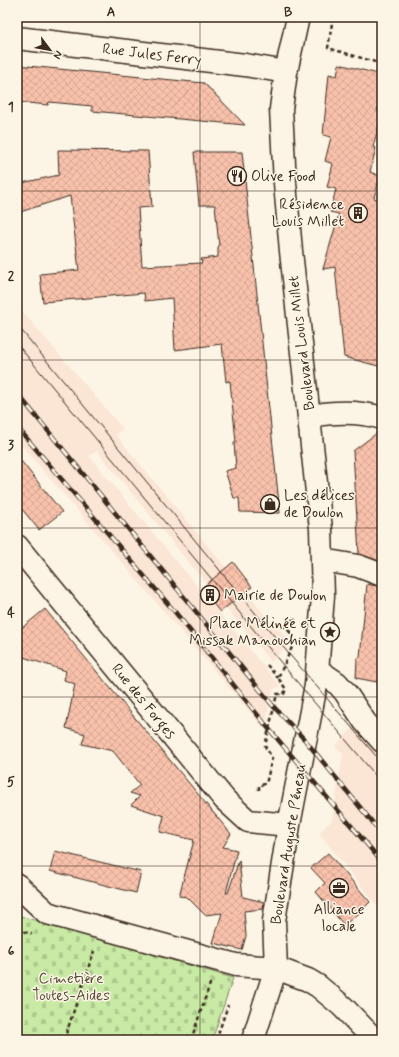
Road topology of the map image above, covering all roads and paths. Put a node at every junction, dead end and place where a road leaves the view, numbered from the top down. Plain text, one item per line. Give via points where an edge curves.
1 (298, 17) edge
2 (333, 17) edge
3 (17, 38) edge
4 (382, 64) edge
5 (286, 72) junction
6 (310, 416) junction
7 (382, 418) edge
8 (17, 546) edge
9 (322, 560) junction
10 (382, 575) edge
11 (298, 620) dead end
12 (282, 625) dead end
13 (290, 632) junction
14 (267, 665) dead end
15 (318, 670) junction
16 (278, 678) junction
17 (382, 741) edge
18 (258, 790) dead end
19 (289, 825) junction
20 (17, 885) edge
21 (94, 951) dead end
22 (276, 968) junction
23 (210, 984) dead end
24 (228, 1006) dead end
25 (64, 1040) edge
26 (191, 1040) edge
27 (216, 1040) edge
28 (253, 1040) edge
29 (371, 1040) edge

1 - 5 street, Boulevard Louis Millet
2 - 4 path via 328,48
3 - 5 street, Rue Jules Ferry
5 - 6 street, Boulevard Louis Millet via 281,109 285,183
6 - 7 street via 344,413
6 - 9 street, Boulevard Louis Millet
8 - 19 street, Rue des Forges via 225,800 248,821
9 - 10 street via 358,566
9 - 15 street, Boulevard Louis Millet via 324,596
11 - 13 path via 292,620
12 - 13 path
13 - 16 path via 294,642
14 - 16 path
15 - 17 street via 337,683
15 - 19 street, Boulevard Auguste Péneau
16 - 18 path via 286,688 284,694 278,694 276,701 265,746 272,758 267,780 259,785
19 - 22 street, Boulevard Auguste Péneau via 274,921
20 - 22 street via 47,913 236,965
21 - 25 path
22 - 28 street, Boulevard Auguste Péneau
22 - 29 street via 318,986 342,1006 368,1033
23 - 26 path
24 - 27 path

